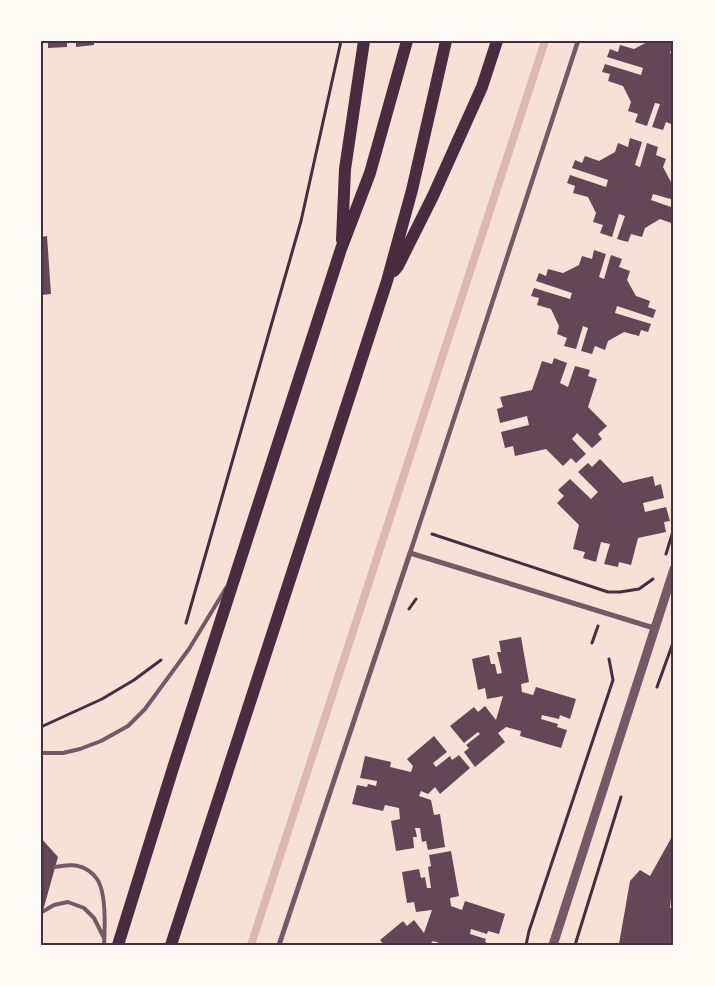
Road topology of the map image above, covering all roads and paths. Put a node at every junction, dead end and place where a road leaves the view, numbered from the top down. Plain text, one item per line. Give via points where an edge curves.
1 (341, 41) edge
2 (364, 41) edge
3 (407, 41) edge
4 (446, 41) edge
5 (497, 41) edge
6 (578, 41) edge
7 (341, 249) junction
8 (387, 281) junction
9 (674, 528) edge
10 (418, 530) junction
11 (410, 552) junction
12 (665, 556) dead end
13 (238, 568) junction
14 (674, 570) edge
15 (653, 578) dead end
16 (185, 627) dead end
17 (654, 628) junction
18 (674, 640) edge
19 (166, 656) dead end
20 (609, 658) dead end
21 (655, 691) dead end
22 (43, 726) dead end
23 (41, 753) edge
24 (623, 790) dead end
25 (55, 867) dead end
26 (42, 912) dead end
27 (104, 938) junction
28 (104, 945) edge
29 (118, 945) edge
30 (171, 945) edge
31 (279, 945) edge
32 (526, 945) edge
33 (553, 945) edge
34 (575, 945) edge

1 - 16 path via 301,222
2 - 7 main road via 345,169
3 - 7 main road via 370,173
4 - 8 main road via 412,190
5 - 8 main road via 482,87 433,196 398,266
6 - 10 street
7 - 13 main road
8 - 30 main road
9 - 12 path
10 - 11 street
10 - 15 path via 608,592 639,589
11 - 17 street
11 - 31 street
13 - 23 lane via 189,649 145,709 128,726 80,749
13 - 29 main road
14 - 17 street
17 - 33 street
18 - 21 path
19 - 22 path via 102,700
20 - 32 path via 613,680
24 - 34 path
25 - 27 lane via 77,865 98,880 103,899
26 - 27 lane via 68,902 84,908 94,918
27 - 28 lane

